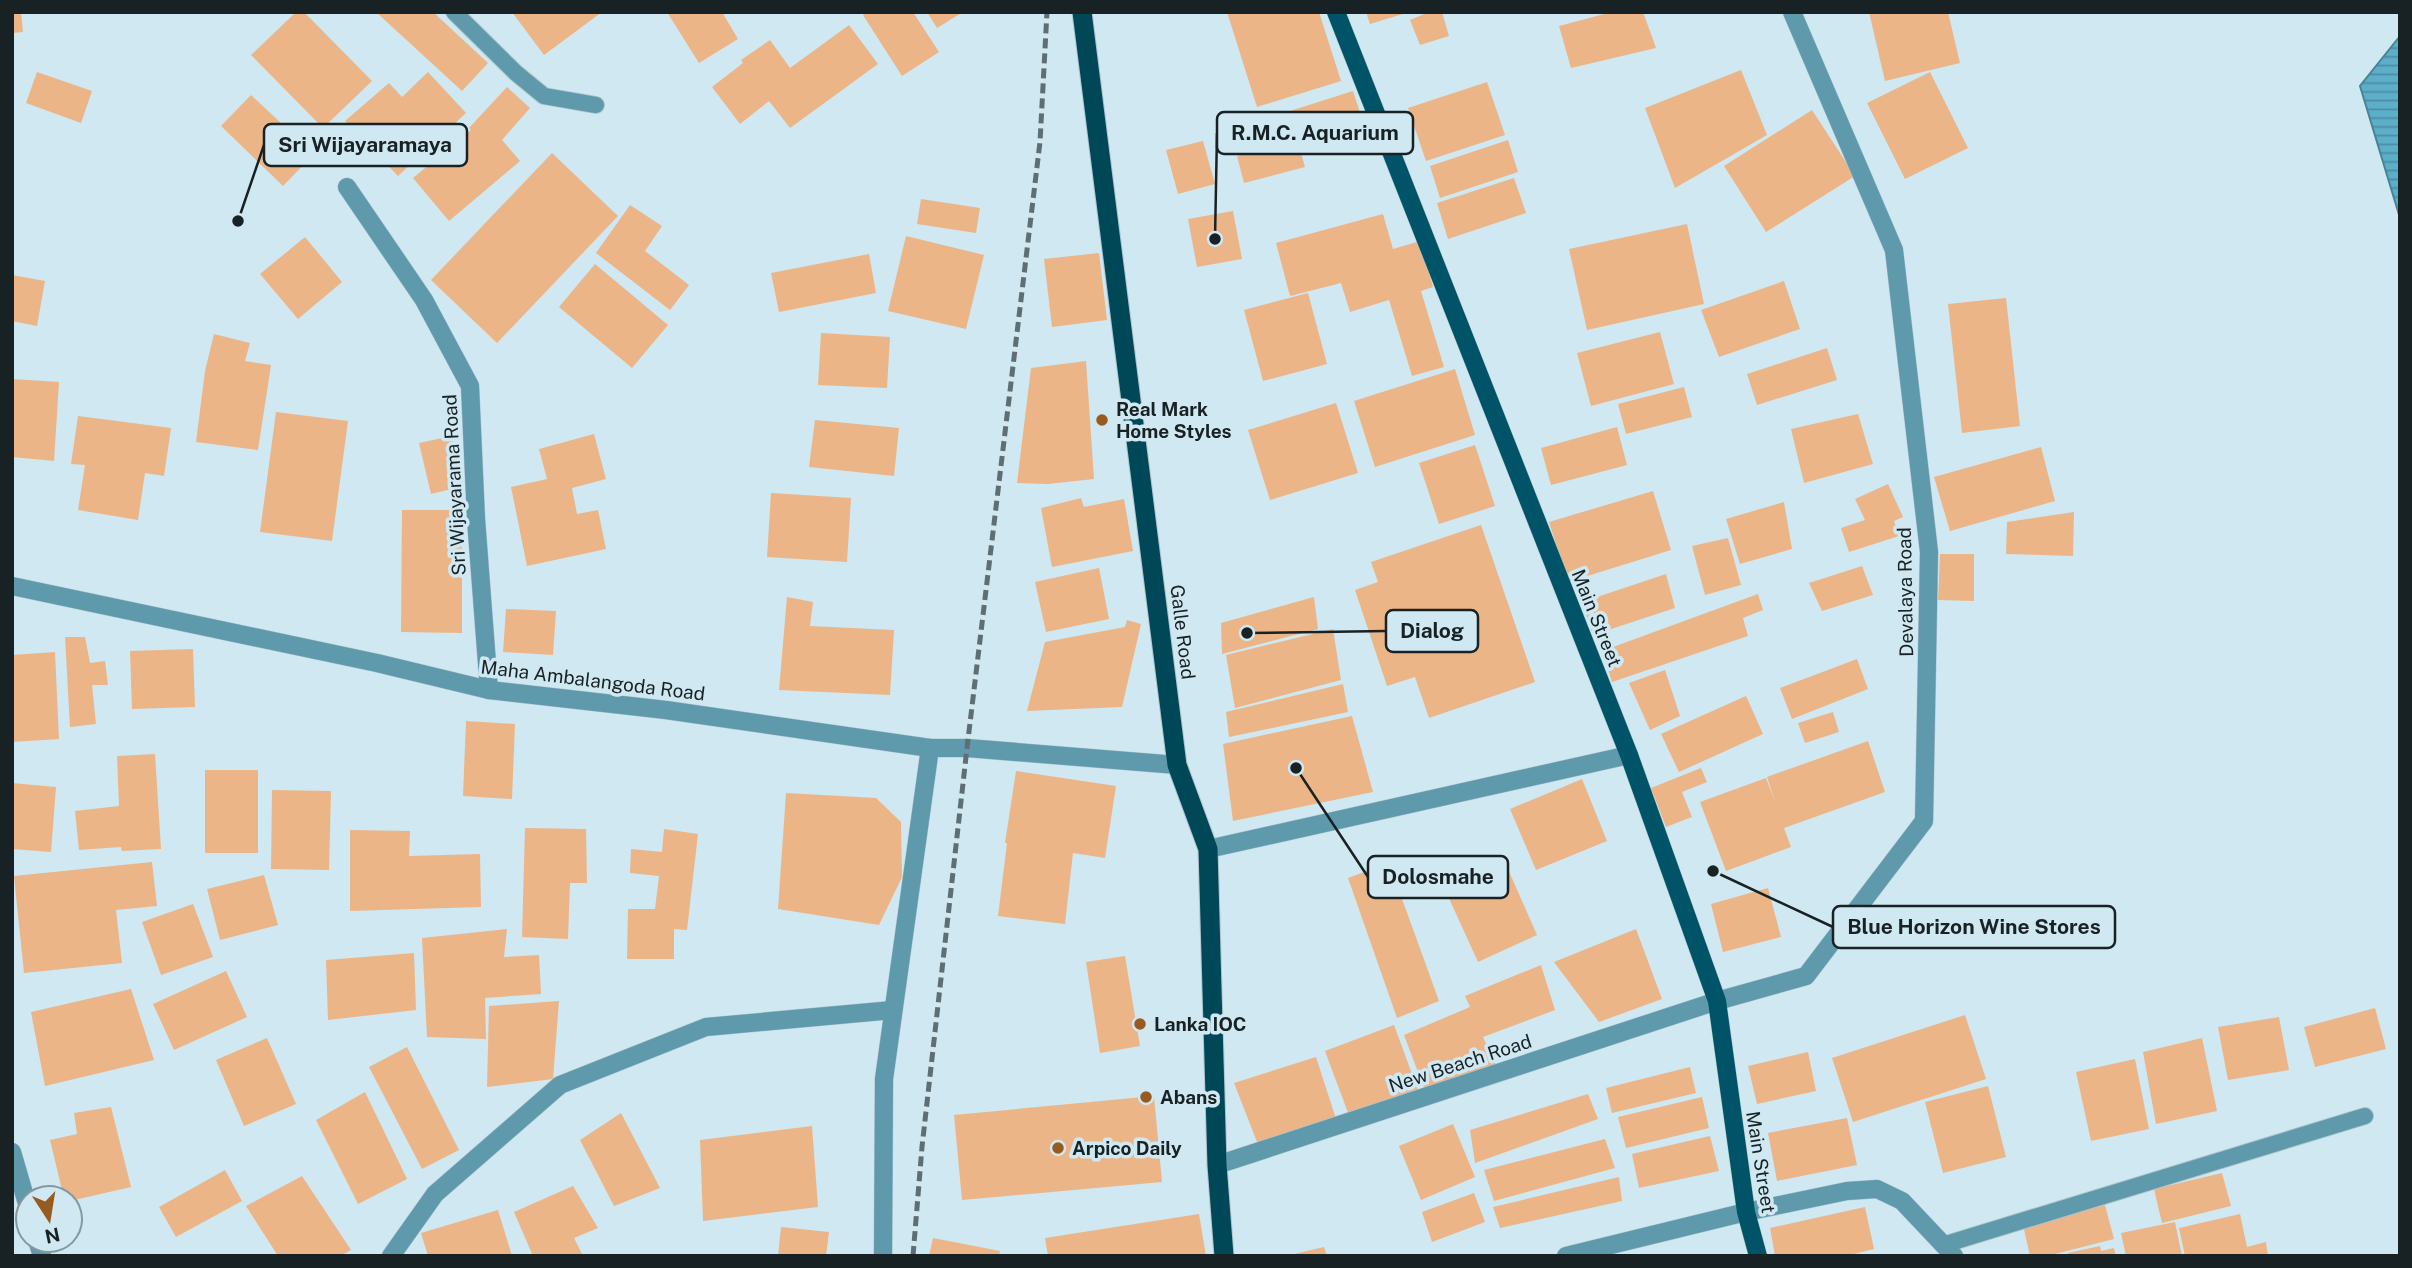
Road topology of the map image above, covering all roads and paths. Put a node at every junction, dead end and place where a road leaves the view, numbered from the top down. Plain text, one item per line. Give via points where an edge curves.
1 (454, 12) edge
2 (1082, 12) edge
3 (1336, 12) edge
4 (1792, 12) edge
5 (596, 105) dead end
6 (346, 187) dead end
7 (12, 586) edge
8 (489, 690) junction
9 (930, 748) junction
10 (1629, 755) junction
11 (1177, 765) junction
12 (1208, 849) junction
13 (1717, 1001) junction
14 (893, 1010) junction
15 (2365, 1116) dead end
16 (12, 1152) edge
17 (1217, 1165) junction
18 (21, 1184) edge
19 (1746, 1212) junction
20 (1948, 1251) edge
21 (391, 1256) edge
22 (883, 1256) edge
23 (1224, 1256) edge
24 (1566, 1256) edge
25 (1758, 1256) edge

1 - 5 lane via 544,96
2 - 11 highway, Galle Road
3 - 10 main road, Main Street
4 - 13 street, Devalaya Road via 1894,250 1929,552 1924,821 1806,976
6 - 8 street, Sri Wijayarama Road via 424,300 470,386
7 - 8 street, Maha Ambalangoda Road
8 - 9 street, Maha Ambalangoda Road
9 - 11 street, Maha Ambalangoda Road
9 - 14 street
10 - 12 street
10 - 13 main road, Main Street
11 - 12 highway, Galle Road
12 - 17 highway, Galle Road
13 - 17 street, New Beach Road
13 - 19 main road, Main Street
14 - 21 street via 706,1027 560,1084 435,1194
14 - 22 street via 884,1079
15 - 20 lane
16 - 18 street
17 - 23 highway, Galle Road
19 - 20 street via 1877,1189 1902,1201
19 - 24 street
19 - 25 main road, Main Street

